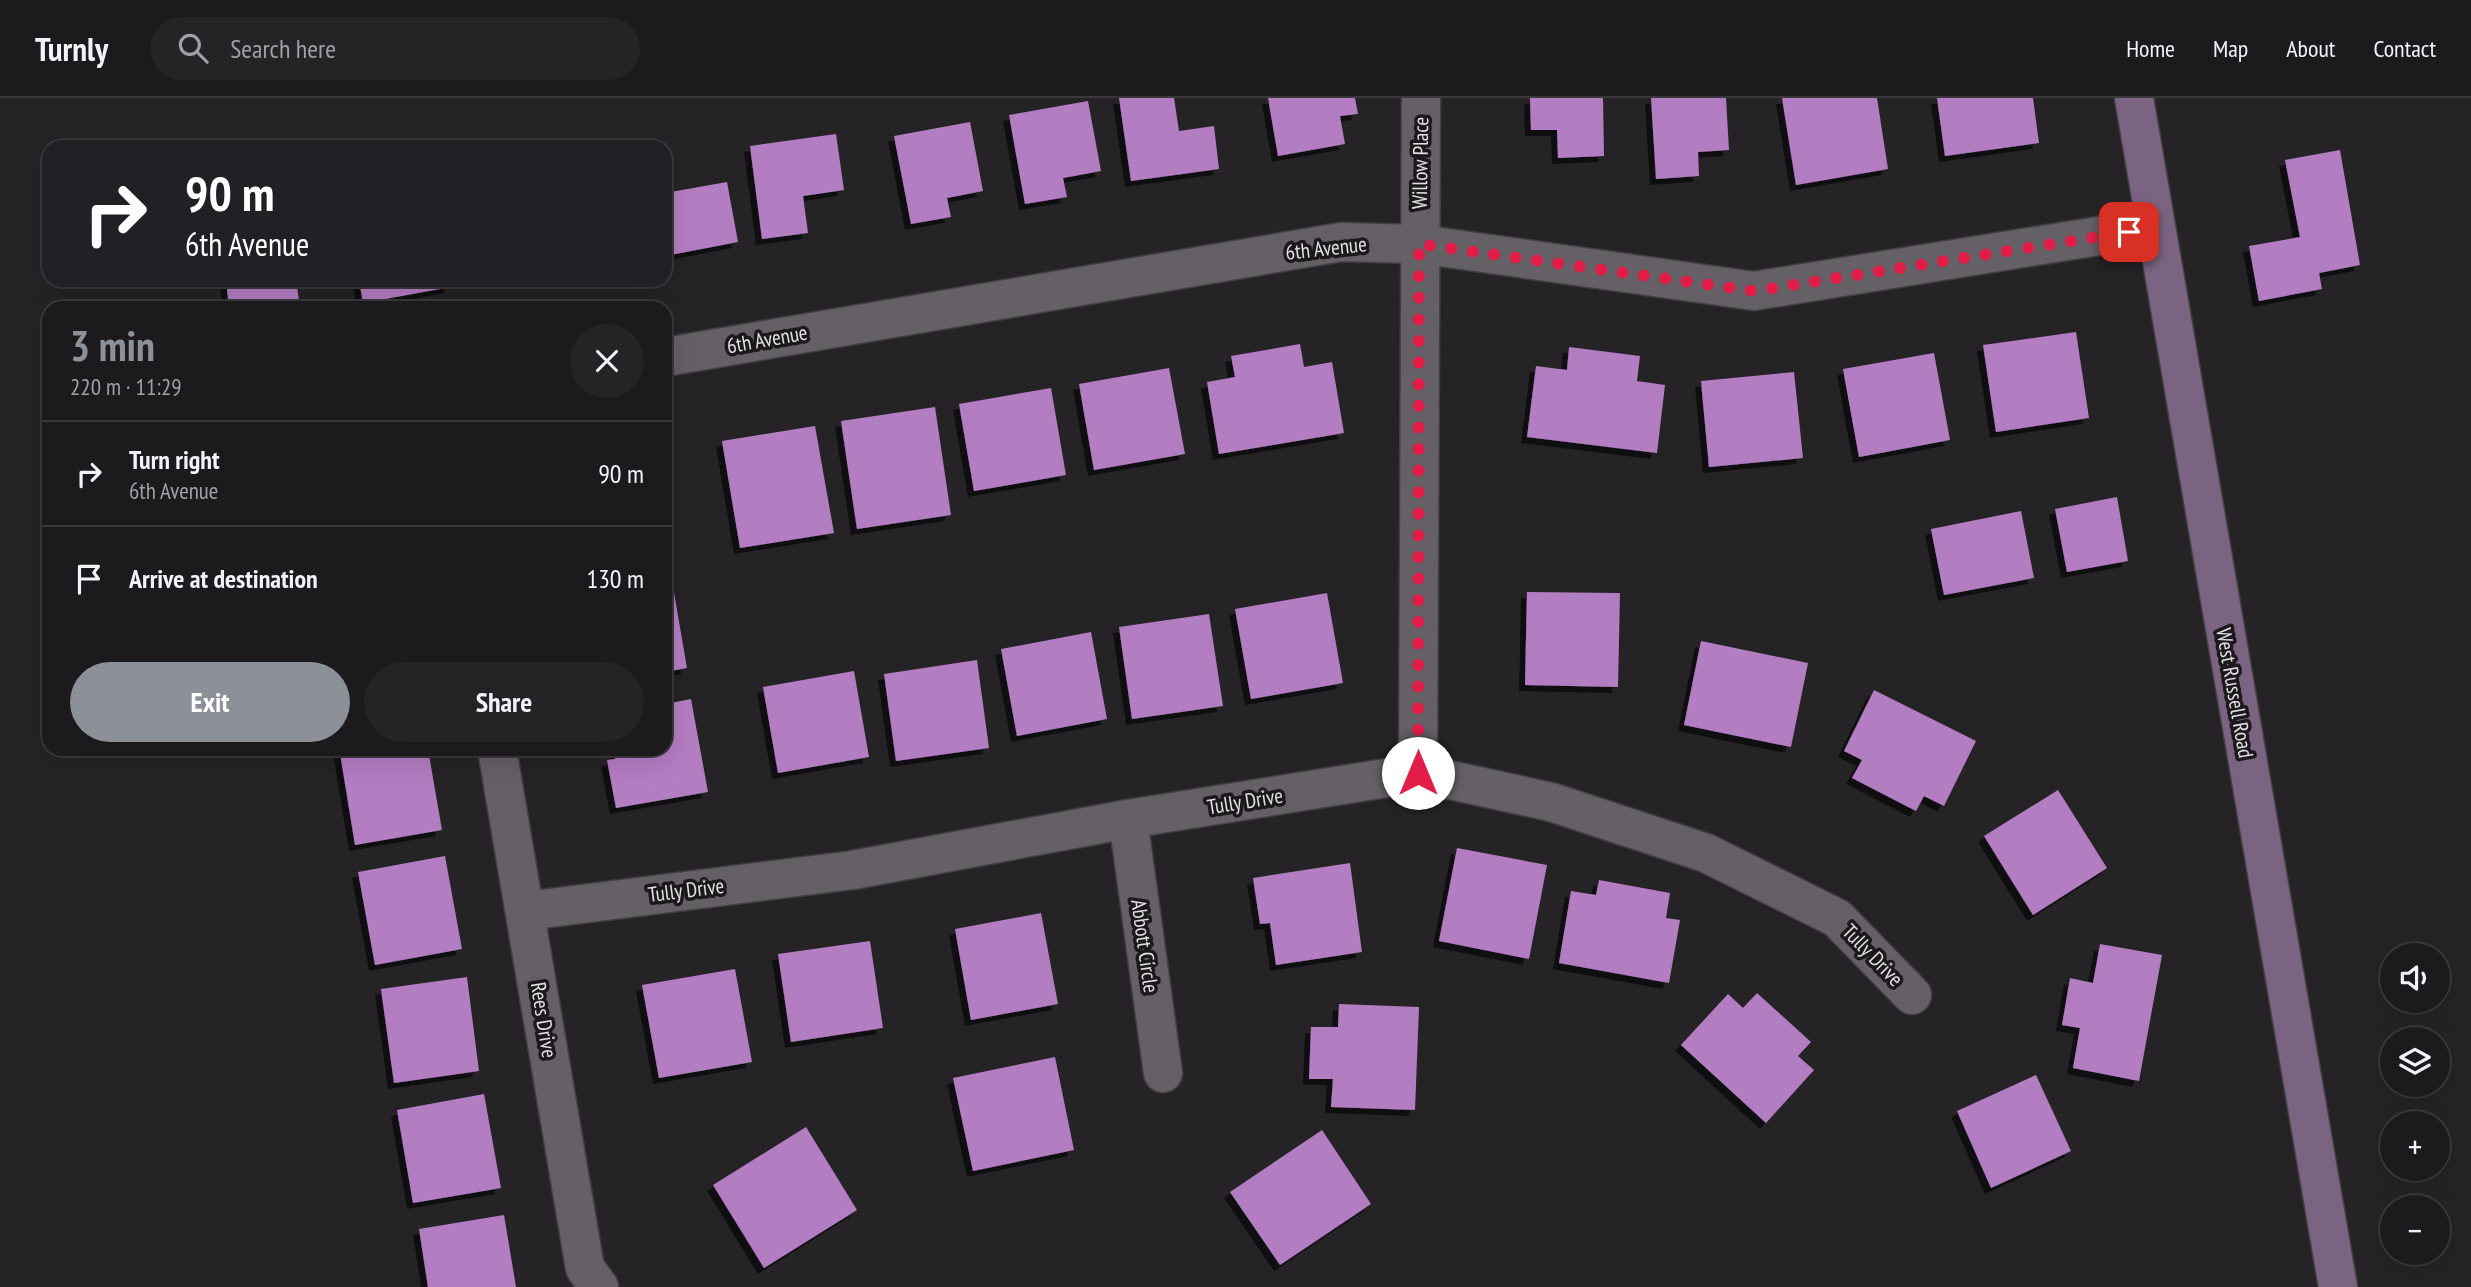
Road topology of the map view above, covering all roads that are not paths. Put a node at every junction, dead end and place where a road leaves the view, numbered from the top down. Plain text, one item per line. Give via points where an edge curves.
1 (1421, 98) edge
2 (2134, 98) edge
3 (2155, 227) junction
4 (1419, 244) junction
5 (672, 356) edge
6 (499, 756) edge
7 (1418, 773) junction
8 (1128, 819) junction
9 (526, 911) junction
10 (1912, 995) dead end
11 (1163, 1073) dead end
12 (600, 1287) edge
13 (2338, 1287) edge

1 - 4 street, Willow Place
2 - 3 street, West Russell Road
3 - 4 street, 6th Avenue via 1754,291
3 - 13 street, West Russell Road
4 - 5 street, 6th Avenue via 1340,242
4 - 7 street, Willow Place
6 - 9 street, Rees Drive
7 - 8 street, Tully Drive
7 - 10 street, Tully Drive via 1551,802 1706,853 1837,918
8 - 9 street, Tully Drive via 853,870
8 - 11 street, Abbott Circle
9 - 12 street, Rees Drive via 585,1268

